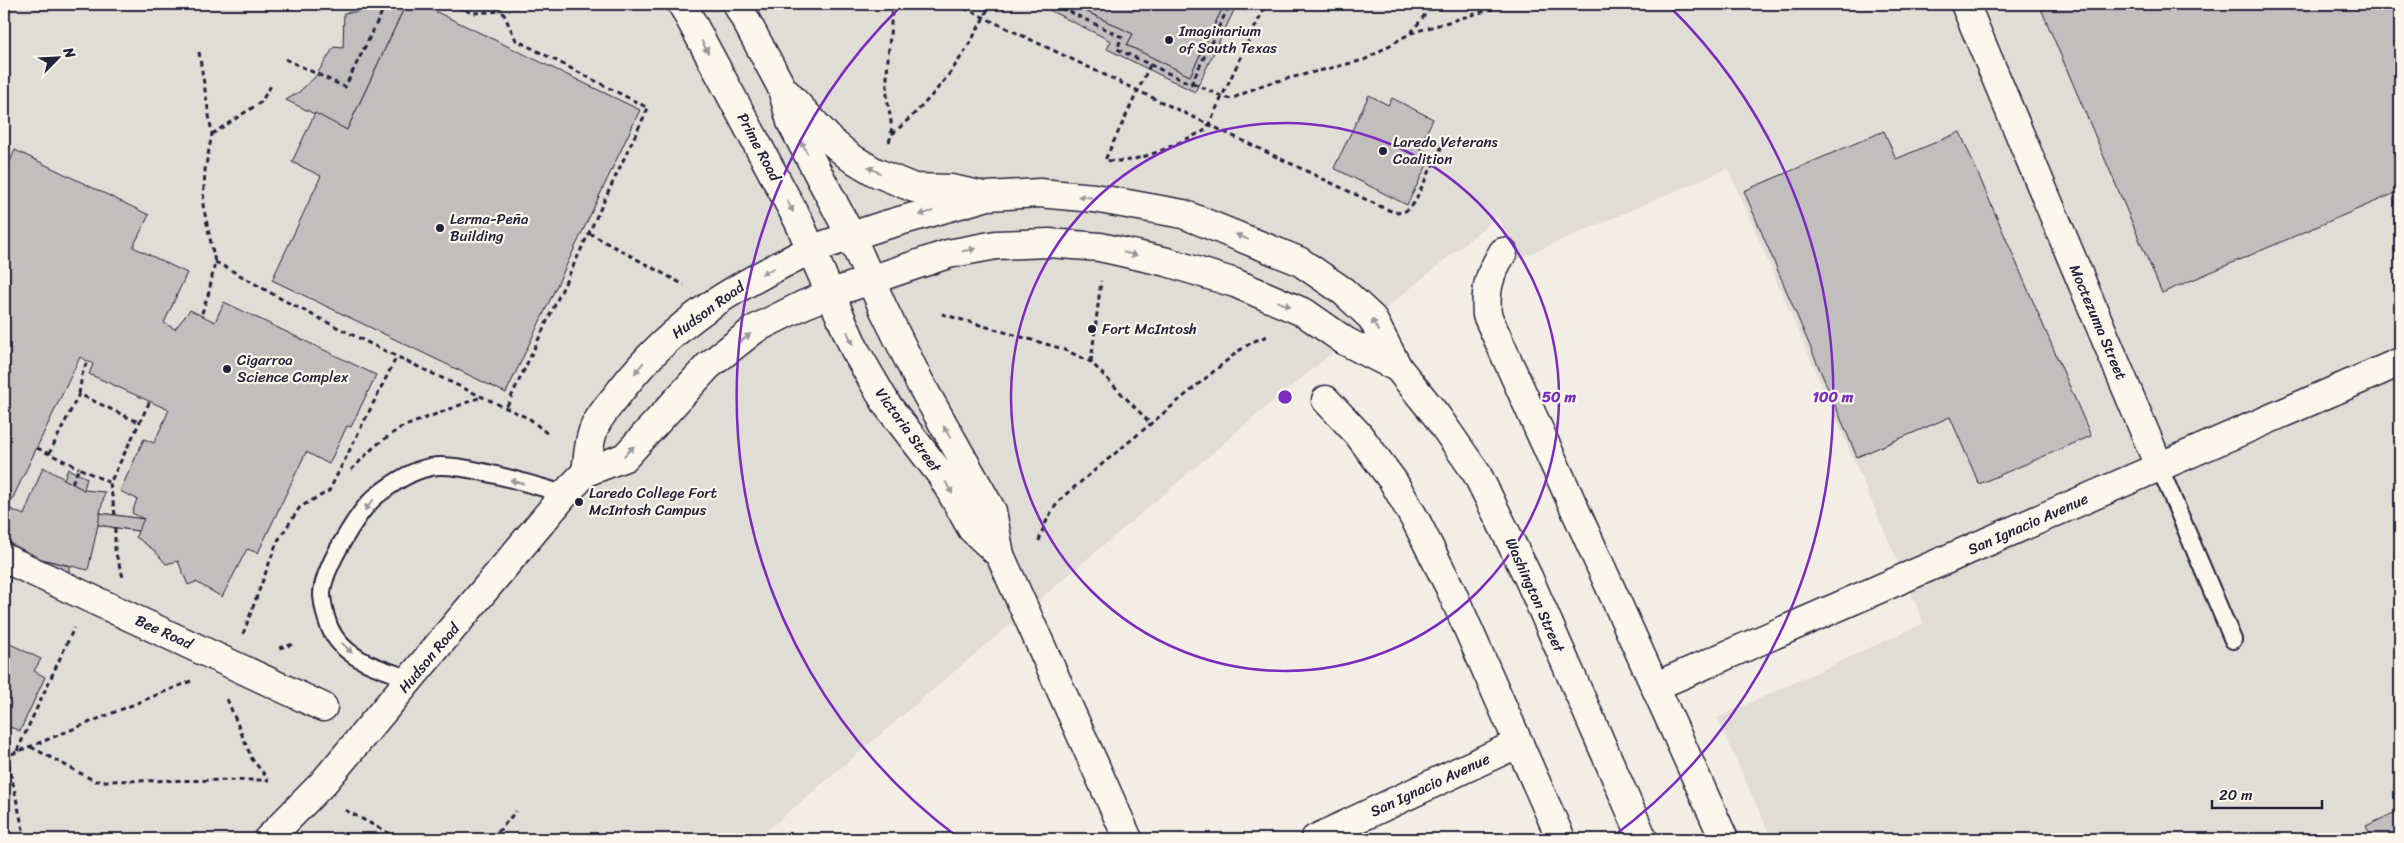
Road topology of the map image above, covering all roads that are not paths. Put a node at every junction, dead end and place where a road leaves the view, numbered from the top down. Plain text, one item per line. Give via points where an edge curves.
1 (682, 4) edge
2 (737, 4) edge
3 (1965, 4) edge
4 (782, 88) junction
5 (988, 196) junction
6 (851, 236) junction
7 (812, 249) junction
8 (1503, 252) dead end
9 (872, 279) junction
10 (832, 293) junction
11 (2400, 362) edge
12 (1398, 368) junction
13 (1326, 400) dead end
14 (2159, 466) junction
15 (586, 472) junction
16 (565, 494) junction
17 (1000, 555) junction
18 (4, 558) edge
19 (2232, 640) dead end
20 (412, 679) junction
21 (1656, 686) junction
22 (323, 707) dead end
23 (1519, 743) junction
24 (268, 839) edge
25 (1128, 839) edge
26 (1315, 839) edge
27 (1561, 839) edge
28 (1643, 839) edge
29 (1724, 839) edge

1 -> 7 street, Prime Road
2 - 4 street
3 - 14 street, Moctezuma Street
5 -> 4 street via 951,189 914,188 875,172 831,141
6 -> 4 street via 791,122
5 -> 6 street, Hudson Road
12 -> 5 street via 1372,318 1343,291 1299,261 1237,234 1183,214 1094,198 1039,193
6 - 7 street, Hudson Road
6 - 9 street
7 - 10 street, Prime Road
7 -> 15 street, Hudson Road via 757,275 720,298 680,326 642,363 595,425
8 - 21 street via 1491,271 1485,294 1487,315
9 - 10 street, Hudson Road
9 -> 12 street, Hudson Road via 948,254 996,245 1049,243 1100,247 1167,262 1235,283 1305,314 1345,341
17 -> 9 street, Victoria Street via 992,511 919,381
15 -> 10 street, Hudson Road via 624,456 708,366 755,330
10 -> 17 street, Victoria Street via 855,350 887,405 942,476 972,529
11 - 14 street, San Ignacio Avenue
12 - 28 street, Washington Street via 1477,474 1502,520
13 - 23 street via 1358,434 1393,481 1450,588
14 - 19 lane, Moctezuma Street
14 - 21 street, San Ignacio Avenue
15 - 16 street, Hudson Road
16 - 20 street, Hudson Road
16 -> 20 lane via 466,469 432,466 408,476 374,498 352,526 331,563 322,595 329,626 346,649 369,665
17 - 25 street, Victoria Street
18 - 22 street, Bee Road via 134,618 223,668
20 - 24 street, Hudson Road via 323,783
21 - 29 street
23 - 26 street, San Ignacio Avenue
23 - 27 street

